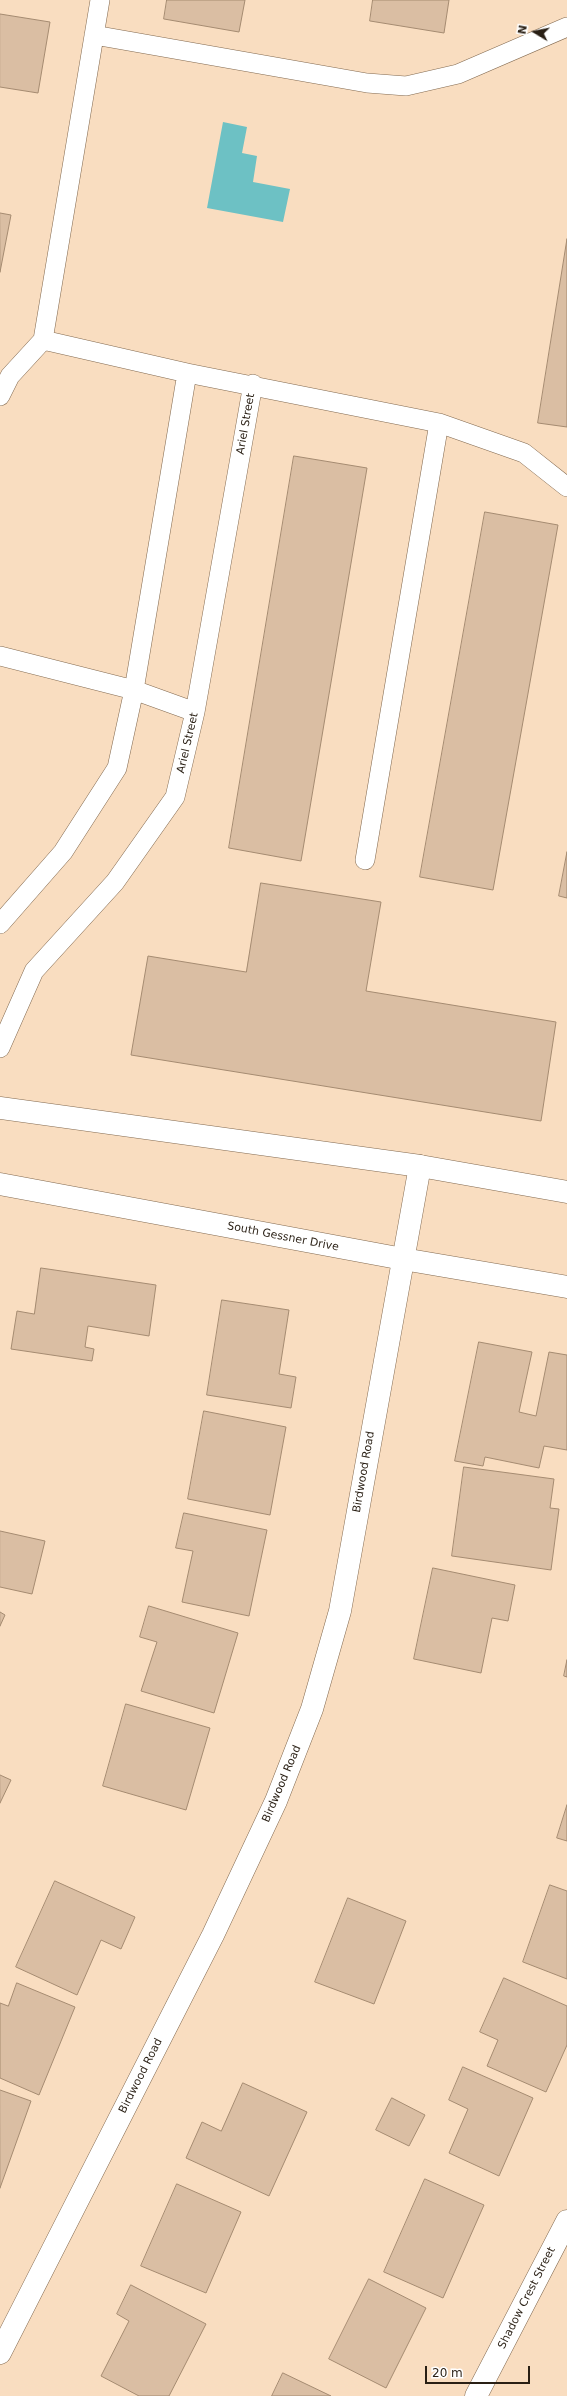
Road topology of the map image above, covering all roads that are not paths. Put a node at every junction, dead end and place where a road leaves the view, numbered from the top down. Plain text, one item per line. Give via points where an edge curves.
1 (100, 0) edge
2 (567, 27) edge
3 (94, 35) junction
4 (43, 340) junction
5 (188, 373) junction
6 (253, 384) junction
7 (0, 396) edge
8 (439, 423) junction
9 (567, 487) edge
10 (0, 656) edge
11 (134, 690) junction
12 (195, 712) junction
13 (365, 860) dead end
14 (0, 924) edge
15 (0, 1048) edge
16 (0, 1108) edge
17 (420, 1166) junction
18 (0, 1184) edge
19 (567, 1192) edge
20 (403, 1259) junction
21 (567, 1287) edge
22 (567, 2221) edge
23 (0, 2353) edge
24 (476, 2396) edge

1 - 3 lane
2 - 3 lane via 458,74 406,86 367,82
3 - 4 lane
4 - 5 lane
4 - 7 lane via 10,376
5 - 6 lane
5 - 11 lane
6 - 8 lane
6 - 12 lane, Ariel Street
8 - 9 lane via 524,453
8 - 13 lane
10 - 11 lane
11 - 12 lane
11 - 14 lane via 117,768 63,852
12 - 15 lane, Ariel Street via 175,797 115,882 34,971
16 - 17 street
17 - 19 street
17 - 20 street, Birdwood Road
18 - 20 street, South Gessner Drive
20 - 21 street, South Gessner Drive
20 - 23 street, Birdwood Road via 340,1611 312,1709 276,1801 213,1935
22 - 24 street, Shadow Crest Street

